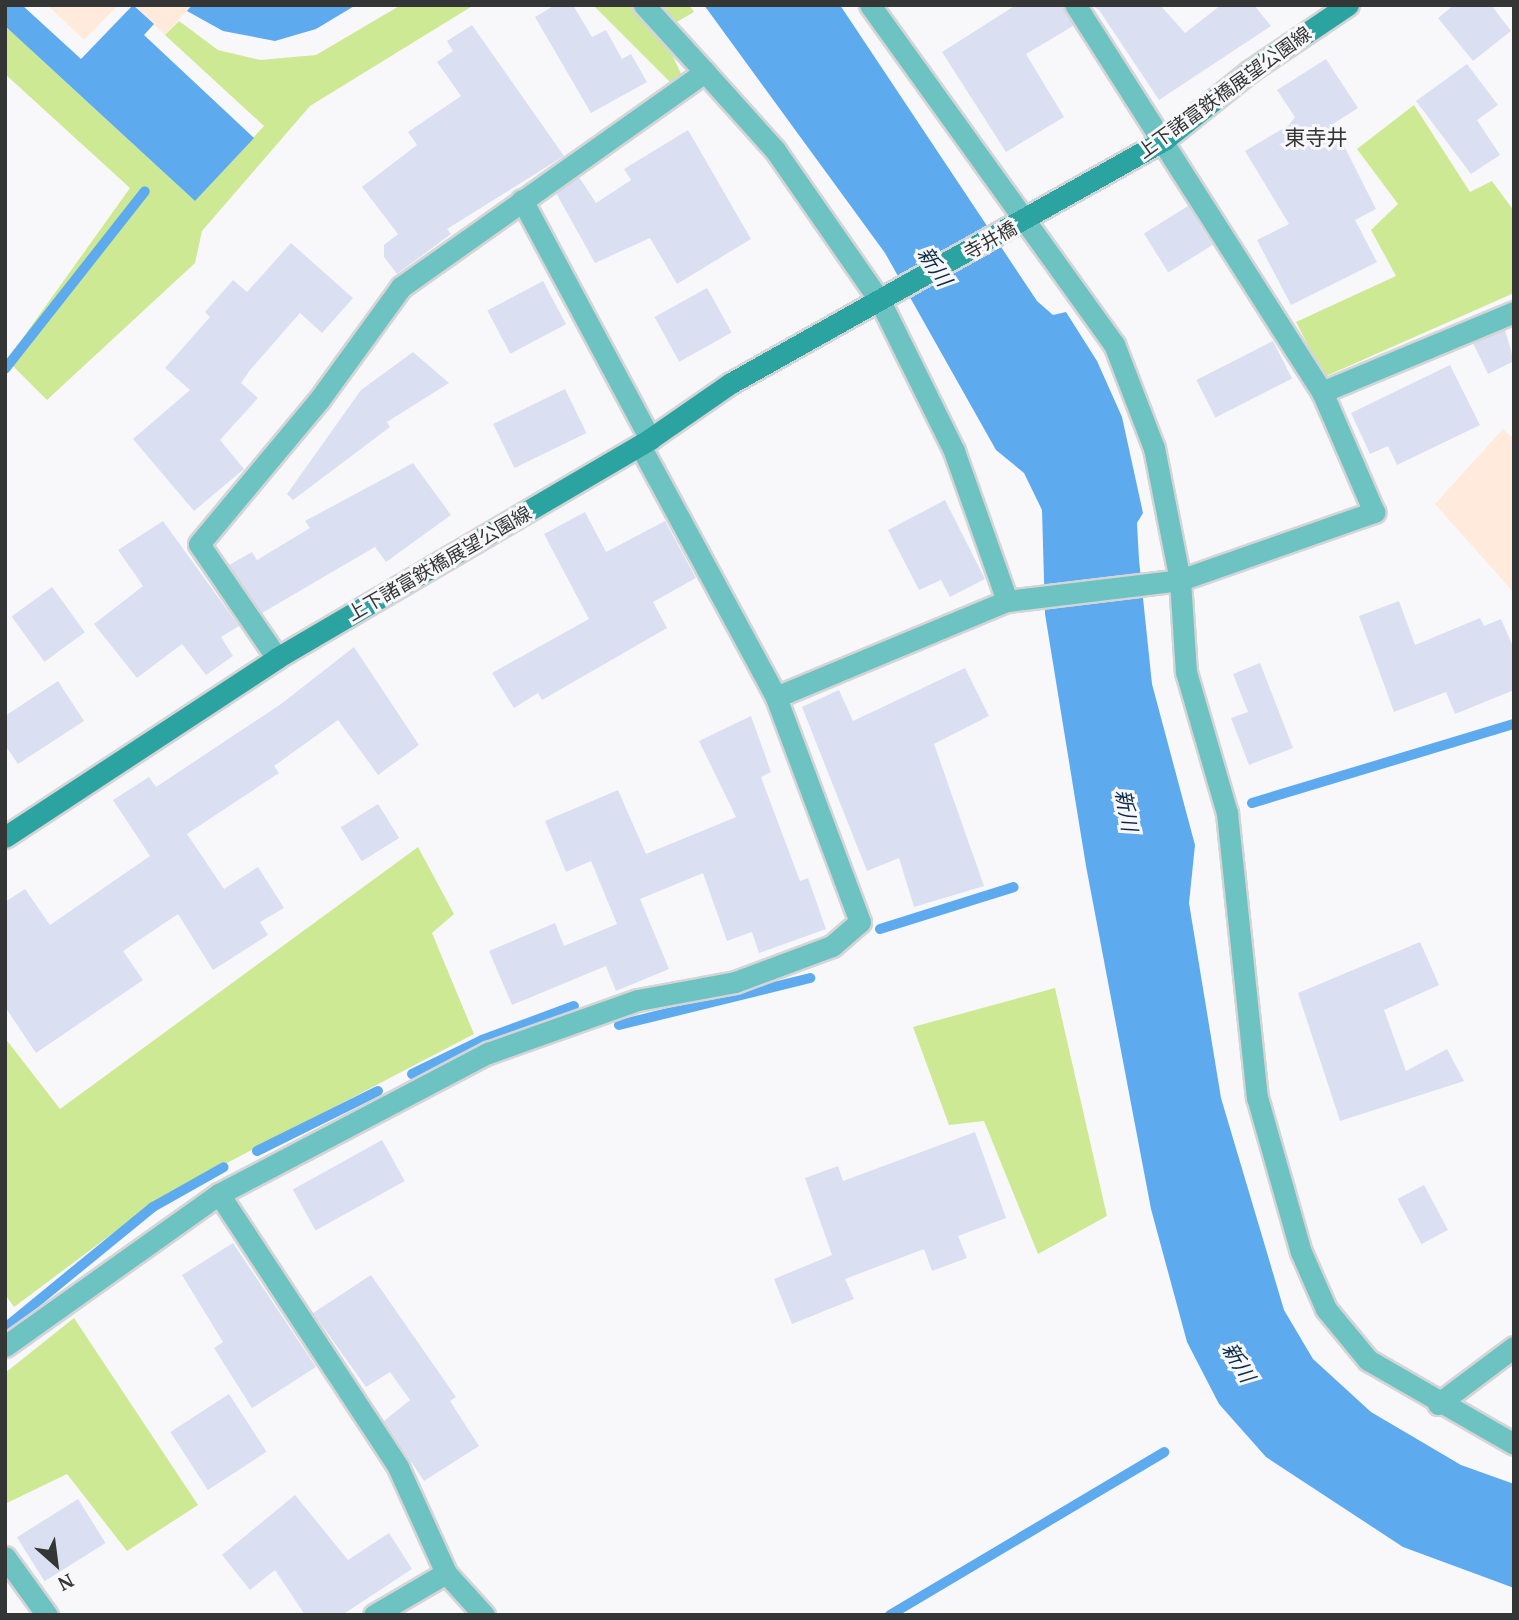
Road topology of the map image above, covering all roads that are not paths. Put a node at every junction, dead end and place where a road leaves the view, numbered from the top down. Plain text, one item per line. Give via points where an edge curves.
1 (645, 5) edge
2 (870, 5) edge
3 (1075, 5) edge
4 (1348, 5) edge
5 (705, 72) junction
6 (1164, 140) junction
7 (522, 200) junction
8 (1026, 220) junction
9 (880, 301) junction
10 (1514, 312) edge
11 (1322, 392) junction
12 (645, 442) junction
13 (1174, 581) junction
14 (1015, 599) junction
15 (277, 659) junction
16 (776, 697) junction
17 (5, 837) edge
18 (219, 1194) junction
19 (5, 1346) edge
20 (1514, 1347) edge
21 (1438, 1404) junction
22 (1514, 1444) edge
23 (5, 1557) edge
24 (446, 1573) junction
25 (47, 1615) edge
26 (374, 1615) edge
27 (484, 1615) edge

1 - 5 street
2 - 8 street
3 - 6 street
4 - 6 street, 上下諸富鉄橋展望公園線 via 1250,71
5 - 7 street
5 - 9 street via 775,150
6 - 8 street, 上下諸富鉄橋展望公園線
6 - 11 street
7 - 12 street
7 - 15 street via 401,286 319,400 199,544
8 - 9 street, 寺井橋
8 - 13 street via 1114,344 1154,448
9 - 12 street, 上下諸富鉄橋展望公園線 via 731,383
9 - 14 street via 954,451
10 - 11 street
11 - 13 street via 1374,512
12 - 15 street, 上下諸富鉄橋展望公園線
12 - 16 street
13 - 14 street
13 - 21 street via 1186,672 1227,813 1257,1097 1301,1252 1326,1309 1368,1360
14 - 16 street
15 - 17 street, 上下諸富鉄橋展望公園線
16 - 18 street via 860,922 832,946 734,982 638,1000 488,1053
18 - 19 street via 164,1228
18 - 24 street via 398,1467
20 - 21 street
21 - 22 street
23 - 25 street
24 - 26 street
24 - 27 street

